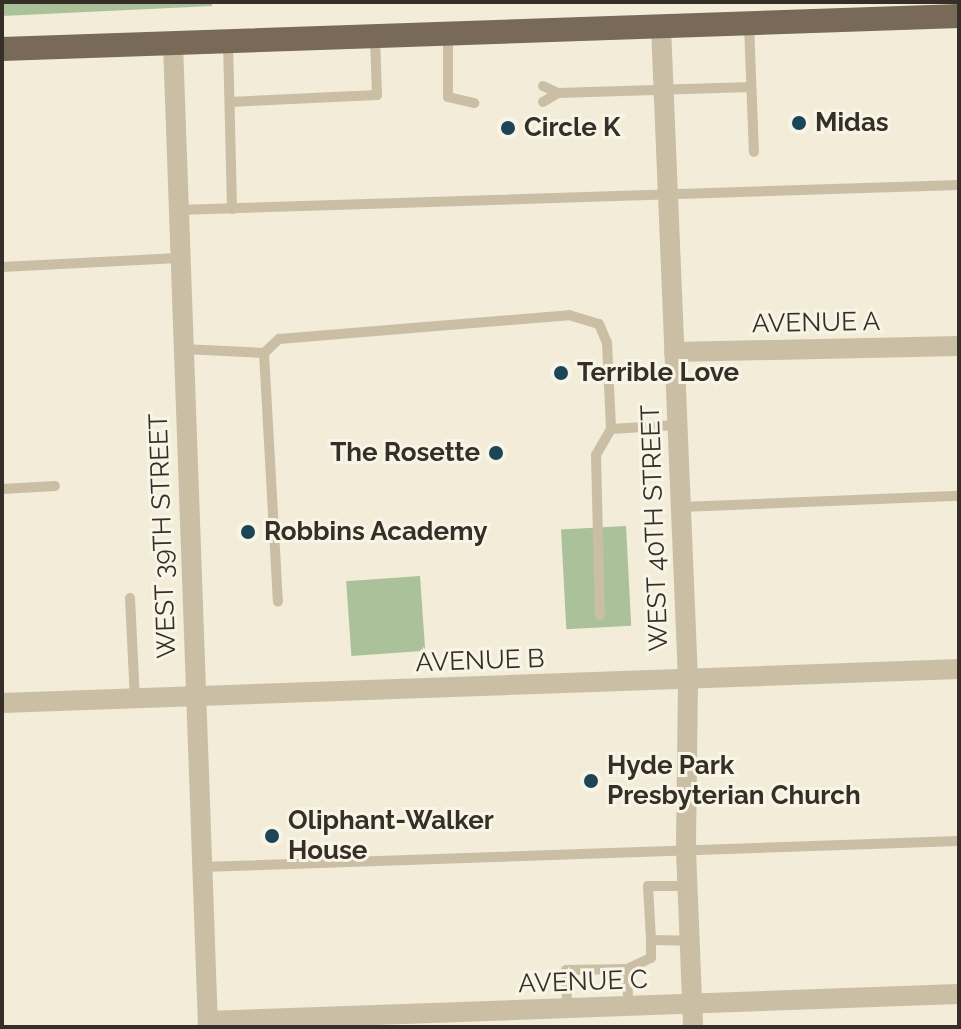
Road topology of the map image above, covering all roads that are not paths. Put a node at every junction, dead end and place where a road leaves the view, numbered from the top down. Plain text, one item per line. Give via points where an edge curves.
1 (959, 16) edge
2 (749, 24) junction
3 (661, 27) junction
4 (448, 34) junction
5 (375, 37) junction
6 (228, 41) junction
7 (173, 44) junction
8 (2, 49) edge
9 (543, 86) dead end
10 (751, 87) junction
11 (664, 90) junction
12 (558, 93) junction
13 (471, 96) dead end
14 (230, 102) junction
15 (543, 102) dead end
16 (754, 152) dead end
17 (959, 185) edge
18 (667, 196) junction
19 (232, 209) junction
20 (176, 210) junction
21 (178, 258) junction
22 (2, 267) edge
23 (959, 346) edge
24 (181, 349) junction
25 (674, 352) junction
26 (264, 353) junction
27 (676, 425) junction
28 (611, 429) junction
29 (55, 486) dead end
30 (2, 489) edge
31 (959, 496) edge
32 (679, 507) junction
33 (130, 598) dead end
34 (278, 602) dead end
35 (600, 615) dead end
36 (959, 669) edge
37 (688, 680) junction
38 (195, 697) junction
39 (135, 699) junction
40 (2, 703) edge
41 (959, 841) edge
42 (686, 850) junction
43 (202, 867) junction
44 (687, 886) junction
45 (651, 940) junction
46 (690, 941) junction
47 (627, 969) junction
48 (959, 994) edge
49 (692, 1004) junction
50 (628, 1007) junction
51 (567, 1009) junction
52 (208, 1024) edge
53 (693, 1027) edge

1 - 2 main road
2 - 3 main road
2 - 10 lane
3 - 4 main road
3 - 11 street, WEST 40TH STREET
4 - 5 main road
4 - 13 lane via 448,97
5 - 6 main road
5 - 14 lane via 377,95
6 - 7 main road
6 - 14 lane
7 - 8 main road
7 - 20 street, WEST 39TH STREET
9 - 12 lane
10 - 11 lane
10 - 16 lane
11 - 12 lane
11 - 18 street, WEST 40TH STREET
12 - 15 lane
14 - 19 lane
17 - 18 lane
18 - 19 lane
18 - 25 street, WEST 40TH STREET
19 - 20 lane
20 - 21 street, WEST 39TH STREET
21 - 22 lane
21 - 24 street, WEST 39TH STREET
23 - 25 street, AVENUE A
24 - 26 lane
24 - 38 street, WEST 39TH STREET
25 - 27 street, WEST 40TH STREET
26 - 28 lane via 279,339 569,315 599,324 607,343
26 - 34 lane
27 - 28 lane
27 - 32 street, WEST 40TH STREET
28 - 35 lane via 596,455
29 - 30 lane
31 - 32 lane
32 - 37 street, WEST 40TH STREET
33 - 39 lane
36 - 37 street, AVENUE B
37 - 38 street, AVENUE B
37 - 42 street, WEST 40TH STREET
38 - 39 street, AVENUE B
38 - 43 street, WEST 39TH STREET
39 - 40 street, AVENUE B
41 - 42 lane
42 - 43 lane
42 - 44 street, WEST 40TH STREET
43 - 52 street, WEST 39TH STREET
44 - 45 lane via 648,886
44 - 46 street, WEST 40TH STREET
45 - 46 lane
45 - 47 lane via 651,958
46 - 49 street, WEST 40TH STREET
47 - 50 lane
47 - 51 lane via 566,970
48 - 49 street, AVENUE C
49 - 50 street, AVENUE C
49 - 53 street, WEST 40TH STREET
50 - 51 street, AVENUE C
51 - 52 street, AVENUE C

